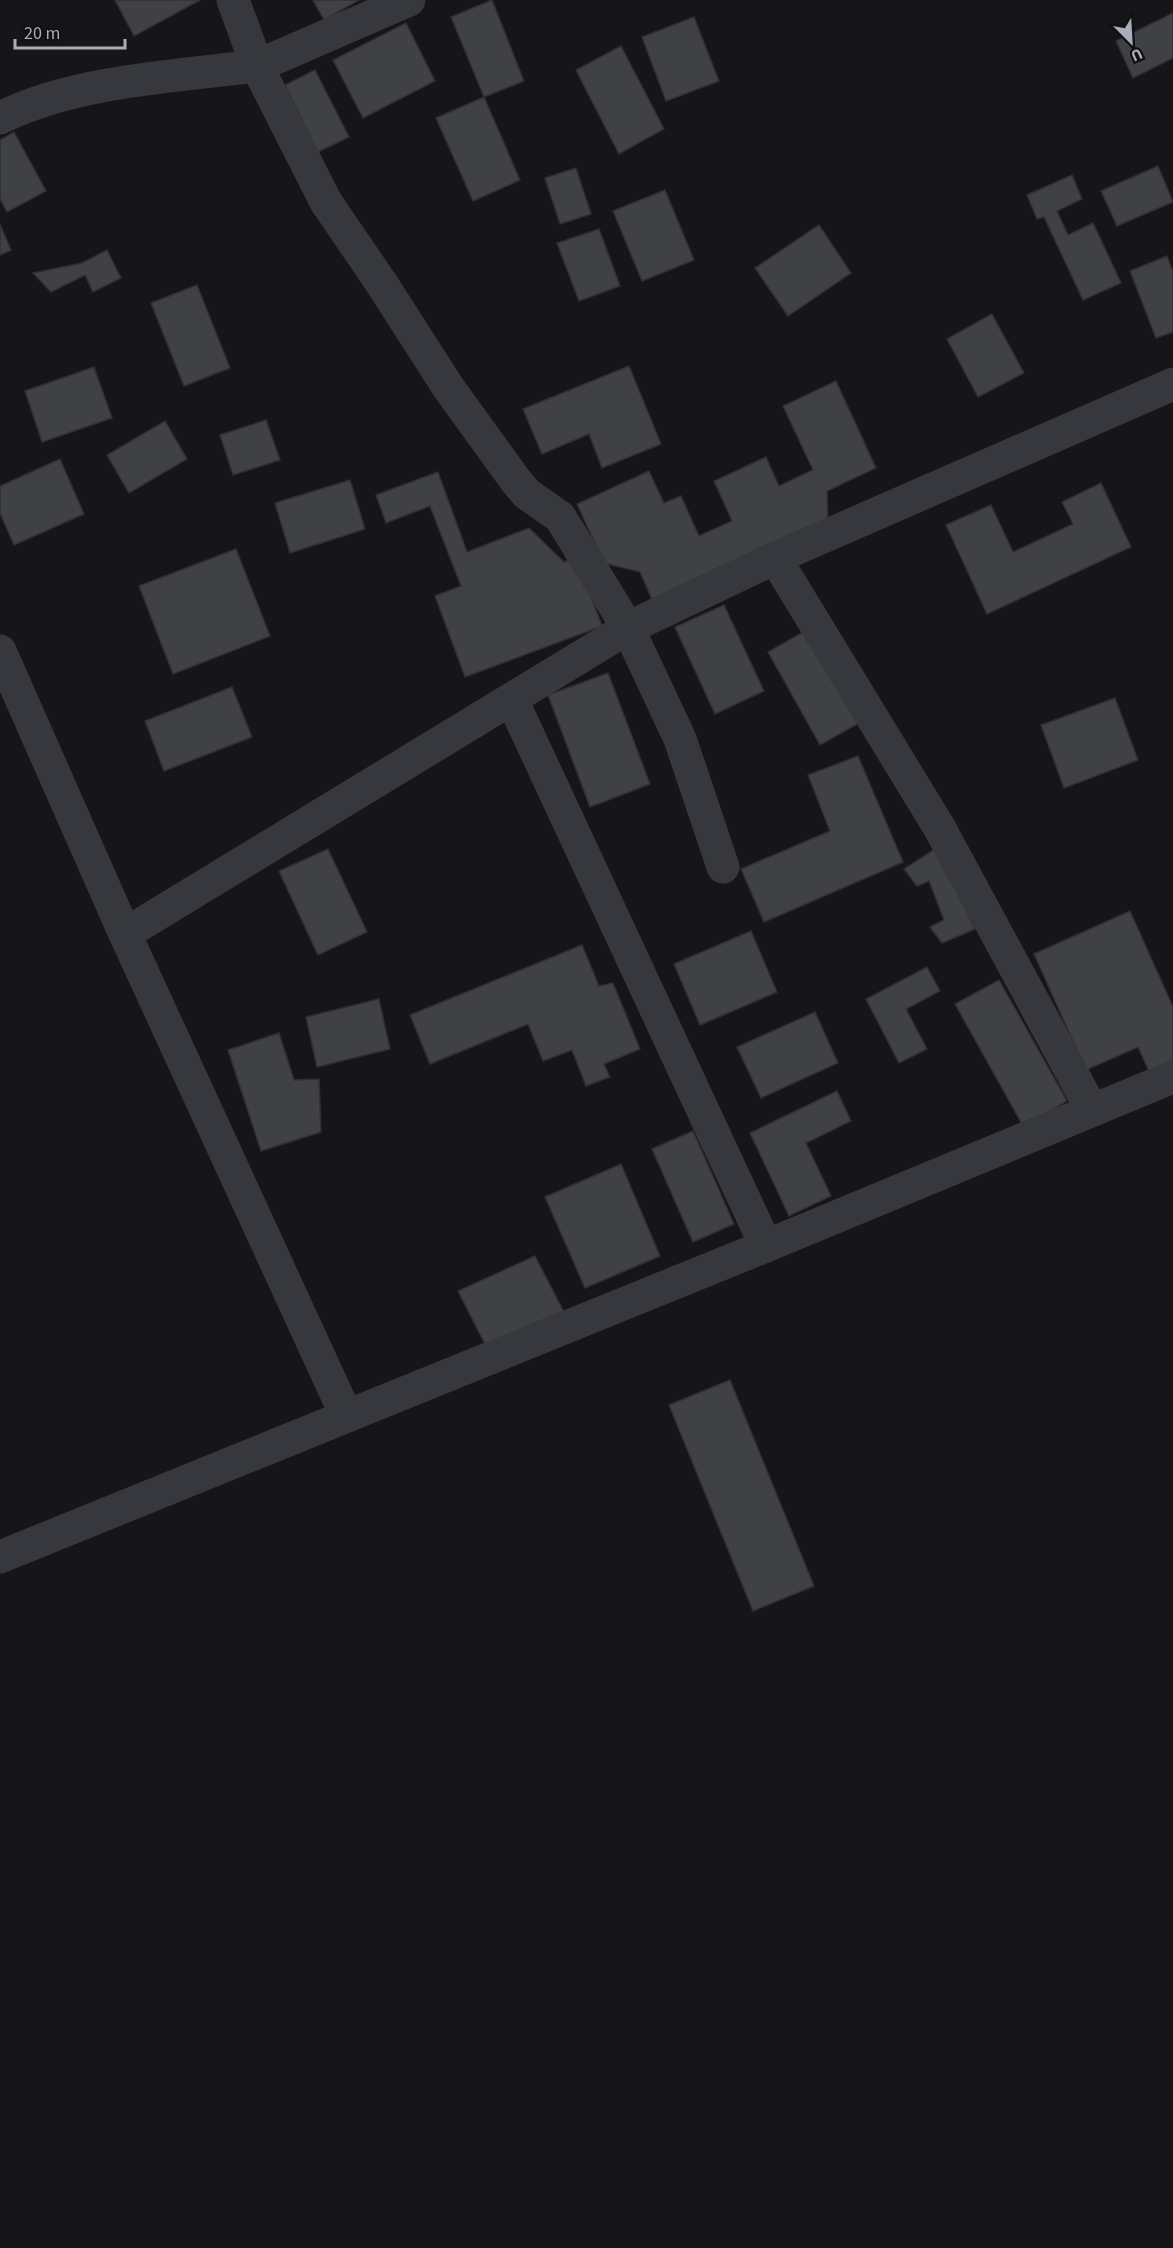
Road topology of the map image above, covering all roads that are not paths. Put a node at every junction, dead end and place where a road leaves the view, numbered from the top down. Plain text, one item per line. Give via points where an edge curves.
1 (233, 0) edge
2 (409, 0) edge
3 (257, 66) junction
4 (0, 118) edge
5 (1173, 384) edge
6 (775, 558) junction
7 (628, 628) junction
8 (0, 651) edge
9 (512, 700) junction
10 (723, 867) dead end
11 (125, 934) junction
12 (1173, 1077) edge
13 (1092, 1110) junction
14 (766, 1246) junction
15 (346, 1415) junction
16 (0, 1557) edge

1 - 3 street
2 - 3 street
3 - 4 street via 58,95
3 - 7 street via 326,202 448,387 516,482 560,517
5 - 6 street
6 - 7 street
6 - 13 street via 939,828
7 - 9 street
7 - 10 street via 680,739
8 - 11 street
9 - 11 street
9 - 14 street
11 - 15 street
12 - 13 street
13 - 14 street
14 - 15 street
15 - 16 street

